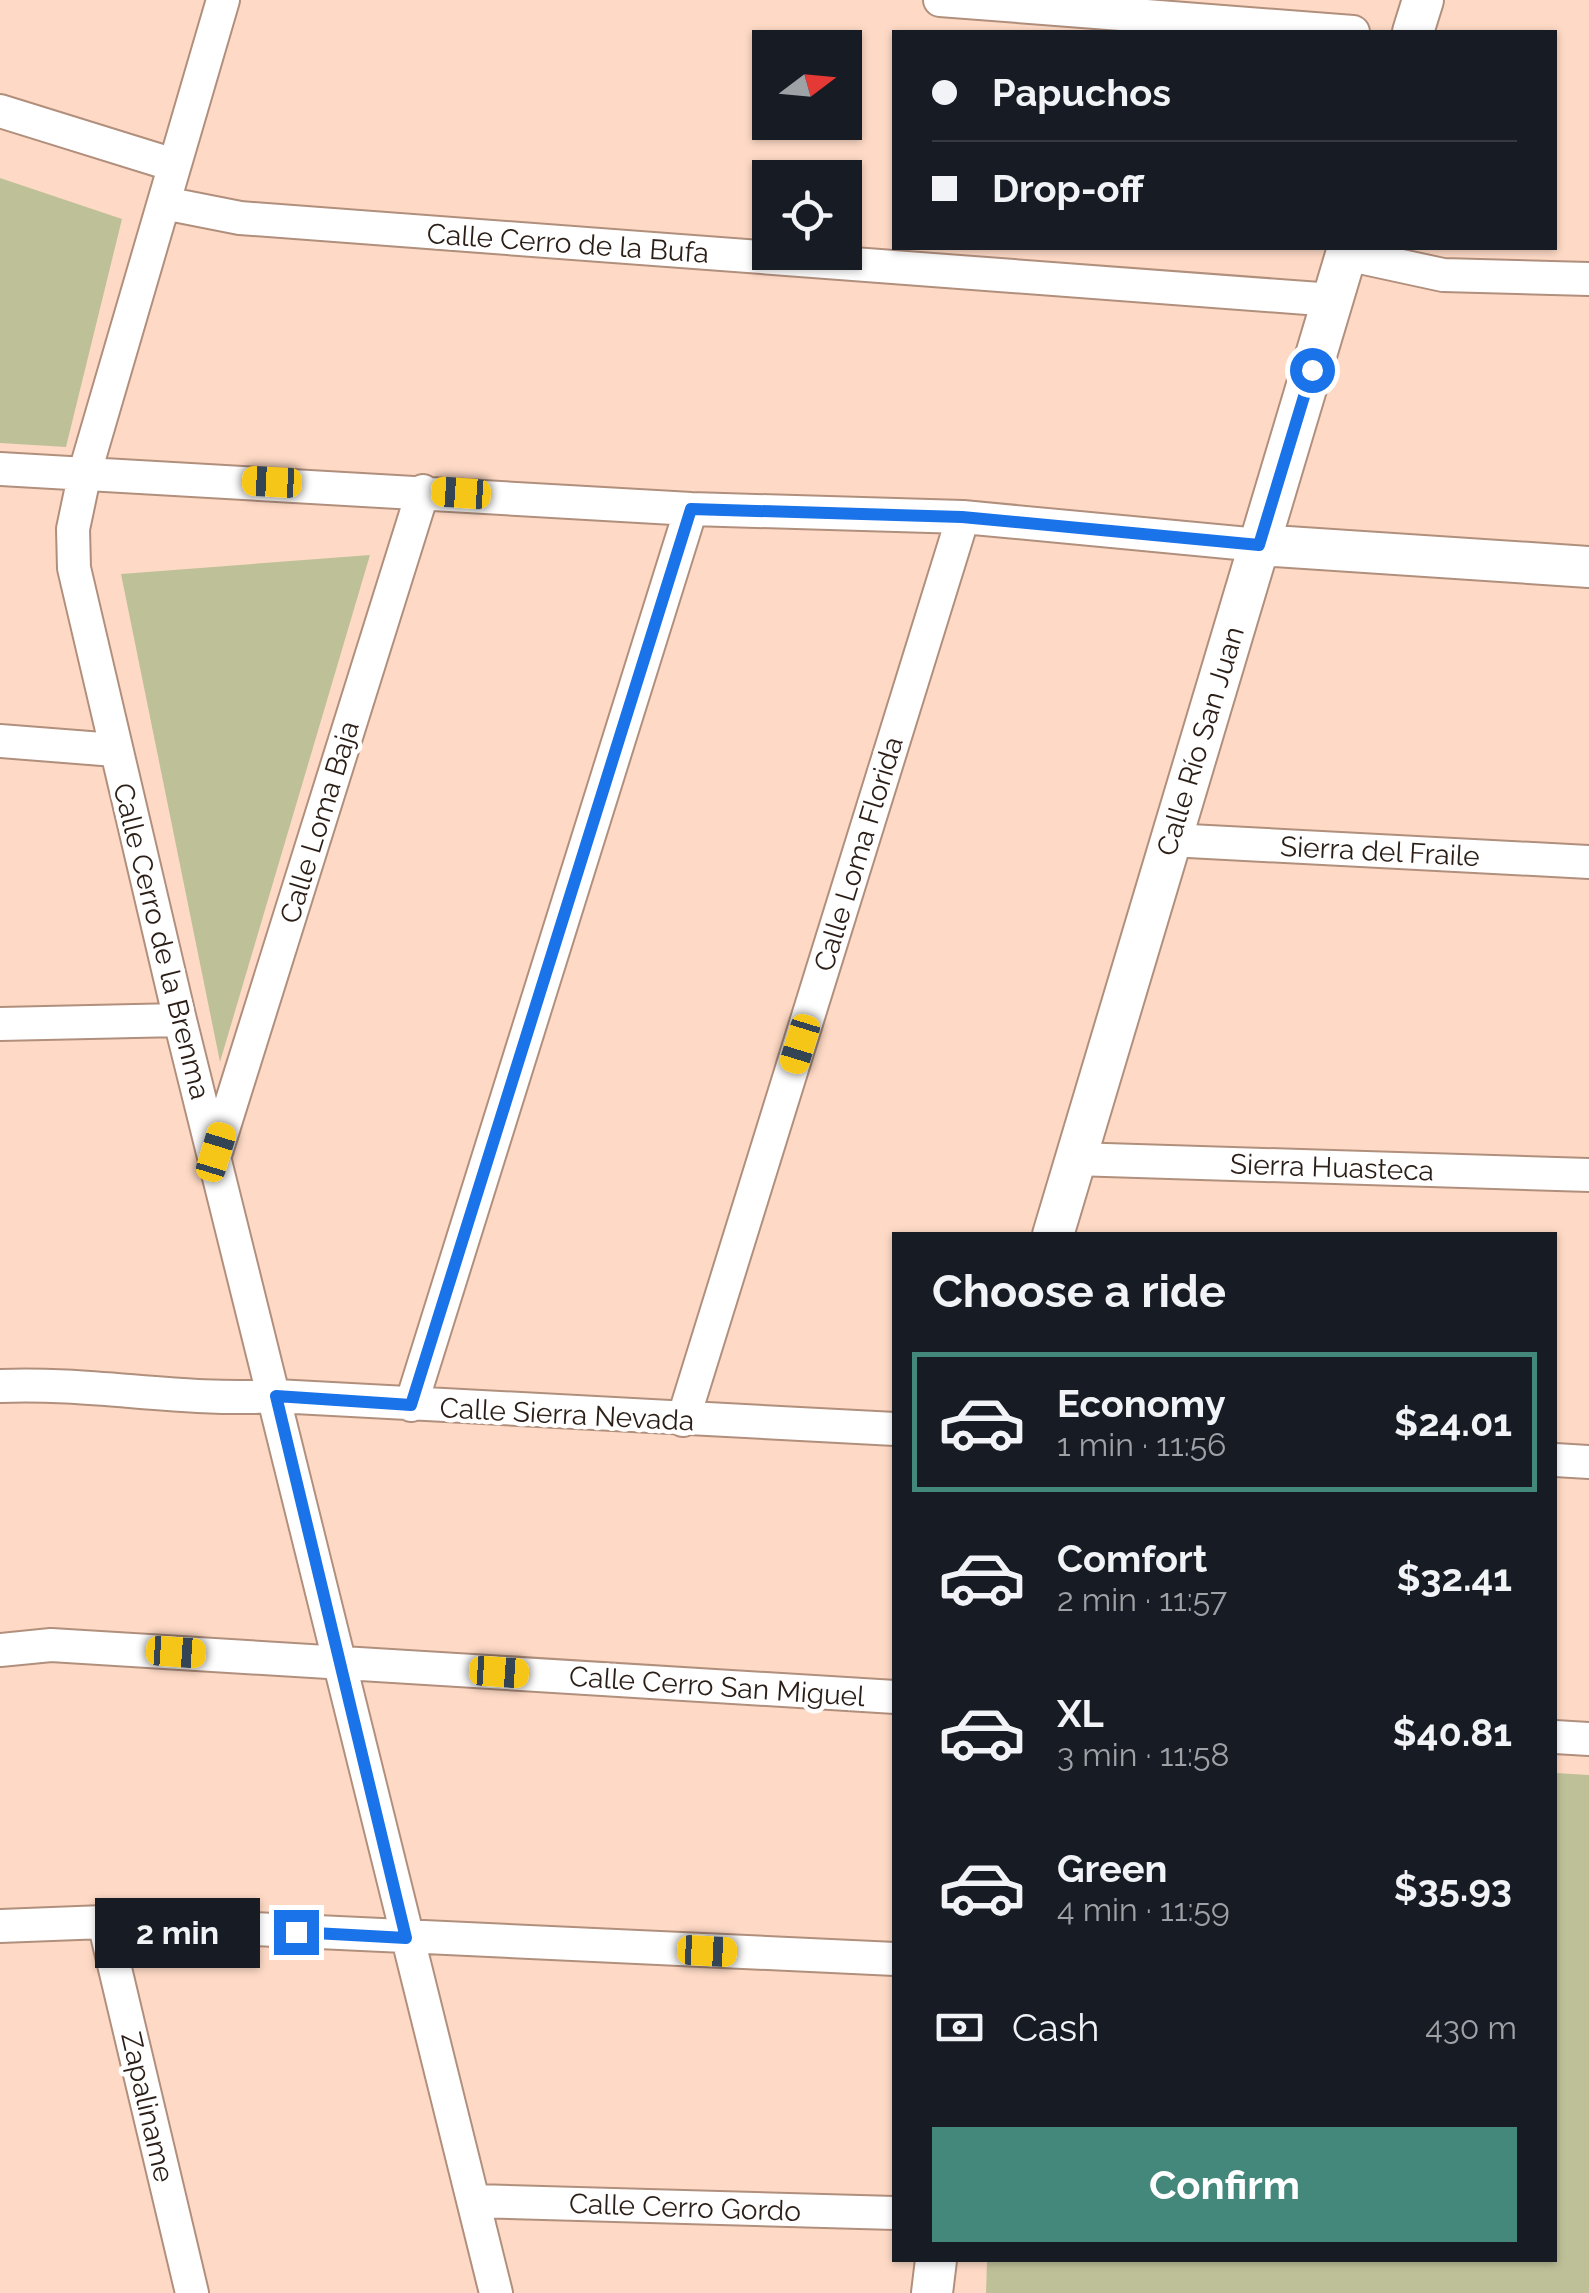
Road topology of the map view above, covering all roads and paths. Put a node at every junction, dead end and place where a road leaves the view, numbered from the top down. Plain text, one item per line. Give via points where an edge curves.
1 (222, 0) edge
2 (940, 0) edge
3 (1422, 0) edge
4 (1327, 30) edge
5 (1414, 30) edge
6 (0, 111) edge
7 (174, 165) junction
8 (164, 204) junction
9 (1347, 251) edge
10 (1589, 279) edge
11 (1333, 300) junction
12 (0, 469) edge
13 (85, 472) junction
14 (423, 491) junction
15 (691, 509) junction
16 (962, 517) junction
17 (1259, 545) junction
18 (1589, 567) edge
19 (0, 742) edge
20 (114, 750) junction
21 (1170, 840) junction
22 (1589, 862) edge
23 (180, 1020) junction
24 (0, 1024) edge
25 (216, 1152) junction
26 (1074, 1158) junction
27 (1589, 1175) edge
28 (1053, 1232) edge
29 (0, 1386) edge
30 (276, 1396) junction
31 (411, 1405) junction
32 (683, 1420) junction
33 (892, 1428) edge
34 (1557, 1460) edge
35 (1589, 1462) edge
36 (0, 1650) edge
37 (340, 1662) junction
38 (892, 1697) edge
39 (1557, 1737) edge
40 (1589, 1739) edge
41 (104, 1922) junction
42 (0, 1926) edge
43 (406, 1938) junction
44 (892, 1959) edge
45 (476, 2201) junction
46 (892, 2213) edge
47 (936, 2262) edge
48 (192, 2293) edge
49 (496, 2293) edge
50 (932, 2293) edge

1 - 7 street, Calle Cerro de la Brenma
2 - 4 street
3 - 5 street
6 - 7 street
7 - 8 street, Calle Cerro de la Brenma
8 - 11 street, Calle Cerro de la Bufa via 240,218
8 - 13 street, Calle Cerro de la Brenma
9 - 10 street via 1443,275
9 - 11 street, Calle Río San Juan
11 - 17 street, Calle Río San Juan
12 - 13 street
13 - 14 street
13 - 20 street, Calle Cerro de la Brenma via 73,529 74,568
14 - 15 street
14 - 25 street, Calle Loma Baja
15 - 16 street
15 - 31 street
16 - 17 street
16 - 32 street, Calle Loma Florida
17 - 18 street
17 - 21 street, Calle Río San Juan
19 - 20 street
20 - 23 street, Calle Cerro de la Brenma
21 - 22 street, Sierra del Fraile
21 - 26 street, Calle Río San Juan
23 - 24 street
23 - 25 street, Calle Cerro de la Brenma
25 - 30 street, Calle Cerro de la Brenma
26 - 27 street, Sierra Huasteca
26 - 28 street, Calle Río San Juan
29 - 30 street, Calle Sierra Nevada via 64,1383 236,1399
30 - 31 street, Calle Sierra Nevada
30 - 37 street, Calle Cerro de la Brenma
31 - 32 street, Calle Sierra Nevada
32 - 33 street, Calle Sierra Nevada
34 - 35 street
36 - 37 street, Calle Cerro San Miguel via 51,1645
37 - 38 street, Calle Cerro San Miguel
37 - 43 street, Calle Cerro de la Brenma
39 - 40 street
41 - 42 street
41 - 43 street
41 - 48 street, Zapaliname
43 - 44 street
43 - 45 street, Calle Cerro de la Brenma
45 - 46 street, Calle Cerro Gordo
45 - 49 street, Calle Cerro de la Brenma
47 - 50 street

